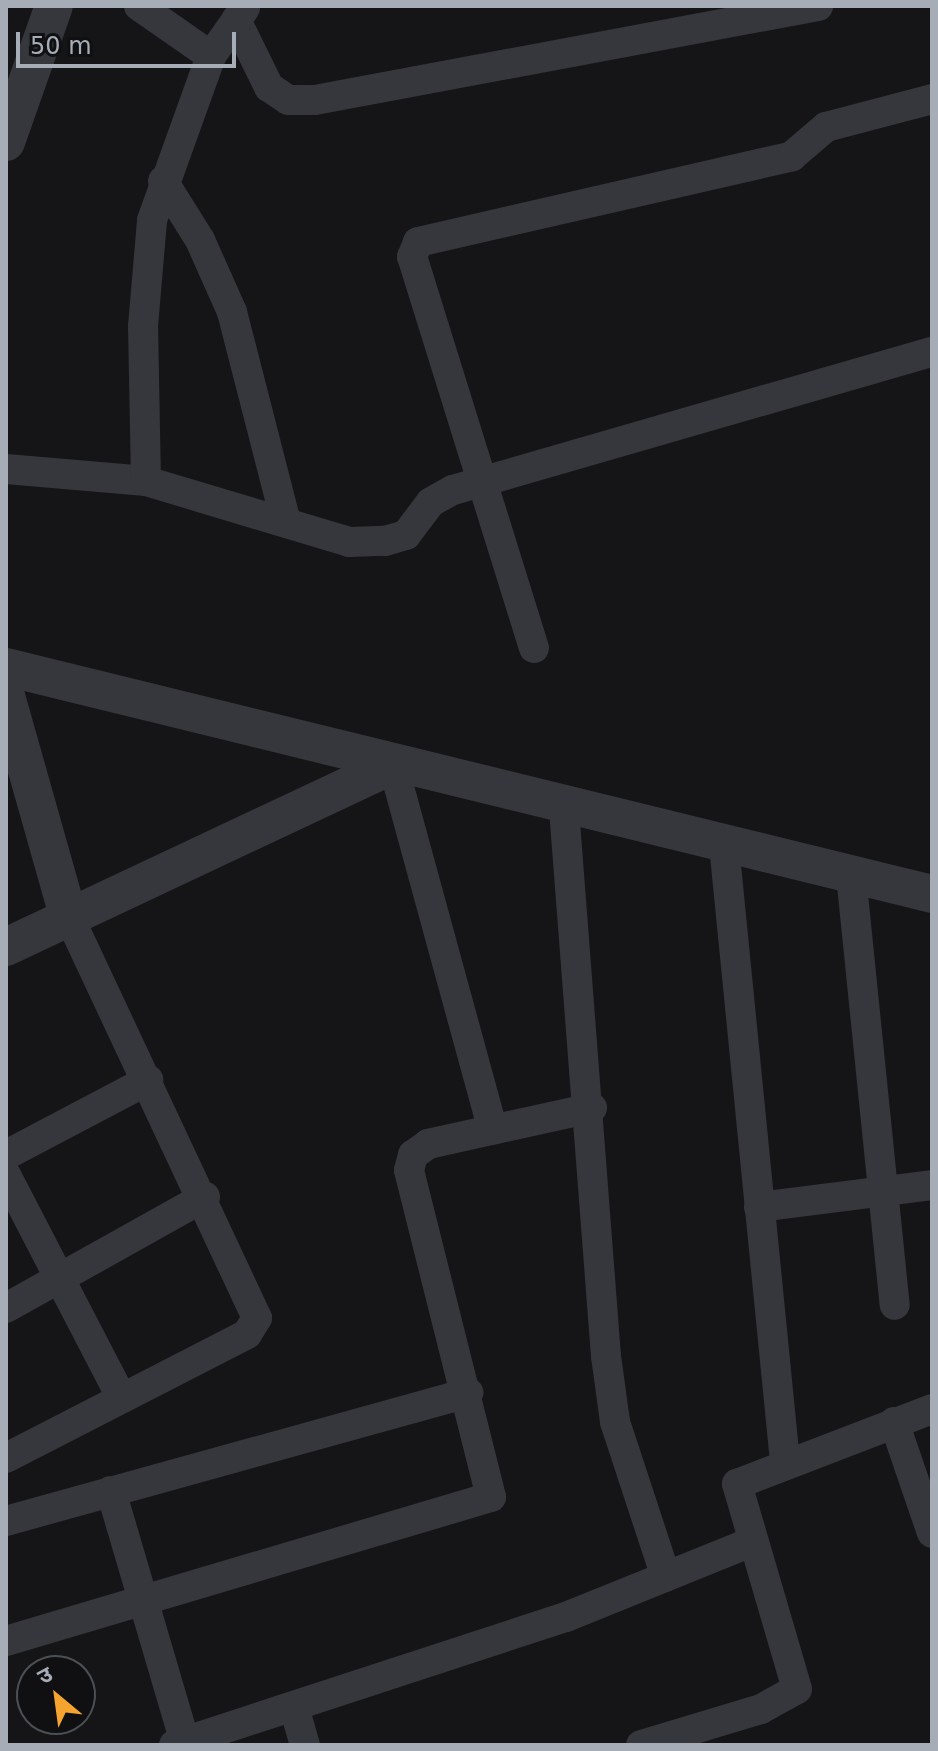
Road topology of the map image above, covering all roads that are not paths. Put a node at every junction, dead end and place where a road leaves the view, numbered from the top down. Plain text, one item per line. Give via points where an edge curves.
1 (54, 6) edge
2 (139, 6) edge
3 (818, 6) edge
4 (241, 13) edge
5 (211, 56) junction
6 (932, 99) edge
7 (8, 129) edge
8 (163, 181) junction
9 (932, 352) edge
10 (6, 469) edge
11 (146, 481) junction
12 (483, 482) junction
13 (285, 518) junction
14 (534, 648) dead end
15 (6, 667) edge
16 (6, 696) edge
17 (393, 765) junction
18 (17, 776) edge
19 (564, 809) junction
20 (724, 845) junction
21 (851, 875) junction
22 (932, 894) edge
23 (68, 915) junction
24 (6, 947) edge
25 (148, 1080) junction
26 (592, 1108) junction
27 (493, 1130) junction
28 (6, 1155) edge
29 (6, 1175) edge
30 (932, 1185) edge
31 (880, 1192) junction
32 (205, 1197) junction
33 (759, 1207) junction
34 (59, 1278) junction
35 (895, 1305) dead end
36 (6, 1308) edge
37 (469, 1393) junction
38 (121, 1397) junction
39 (932, 1409) edge
40 (894, 1422) junction
41 (6, 1458) edge
42 (785, 1462) junction
43 (111, 1491) junction
44 (6, 1521) edge
45 (932, 1533) edge
46 (752, 1542) junction
47 (666, 1577) junction
48 (143, 1601) junction
49 (6, 1641) edge
50 (294, 1707) junction
51 (180, 1743) edge
52 (305, 1745) edge
53 (641, 1745) edge

1 - 7 street
2 - 5 street
3 - 4 street via 315,100 288,100 269,87
4 - 5 street
5 - 8 street
6 - 12 street via 826,127 792,156 418,242 412,257
8 - 11 street via 145,264
8 - 13 street via 200,240 232,312
9 - 12 street
10 - 11 street
11 - 13 street
12 - 13 street via 431,502 406,535 385,541 349,542
12 - 14 street
15 - 17 street
16 - 18 street
17 - 19 street
17 - 23 street
17 - 27 street
18 - 23 street
19 - 20 street
19 - 26 street
20 - 21 street
20 - 33 street
21 - 22 street
21 - 31 street
23 - 24 street
23 - 25 street
25 - 28 street
25 - 32 street
26 - 27 street
26 - 47 street via 615,1422
27 - 37 street via 428,1144 413,1155 409,1170
29 - 34 street
30 - 31 street
31 - 33 street
31 - 35 street
32 - 34 street
32 - 38 street via 257,1318 247,1334
33 - 42 street
34 - 36 street
34 - 38 street
37 - 43 street
37 - 48 street via 493,1486 481,1505
38 - 41 street
39 - 40 street
40 - 42 street
40 - 45 street
42 - 46 street via 737,1484
43 - 44 street
43 - 48 street
46 - 47 street
46 - 53 street via 797,1671 797,1689 761,1709
47 - 50 street
48 - 49 street
48 - 51 street
50 - 51 street
50 - 52 street

